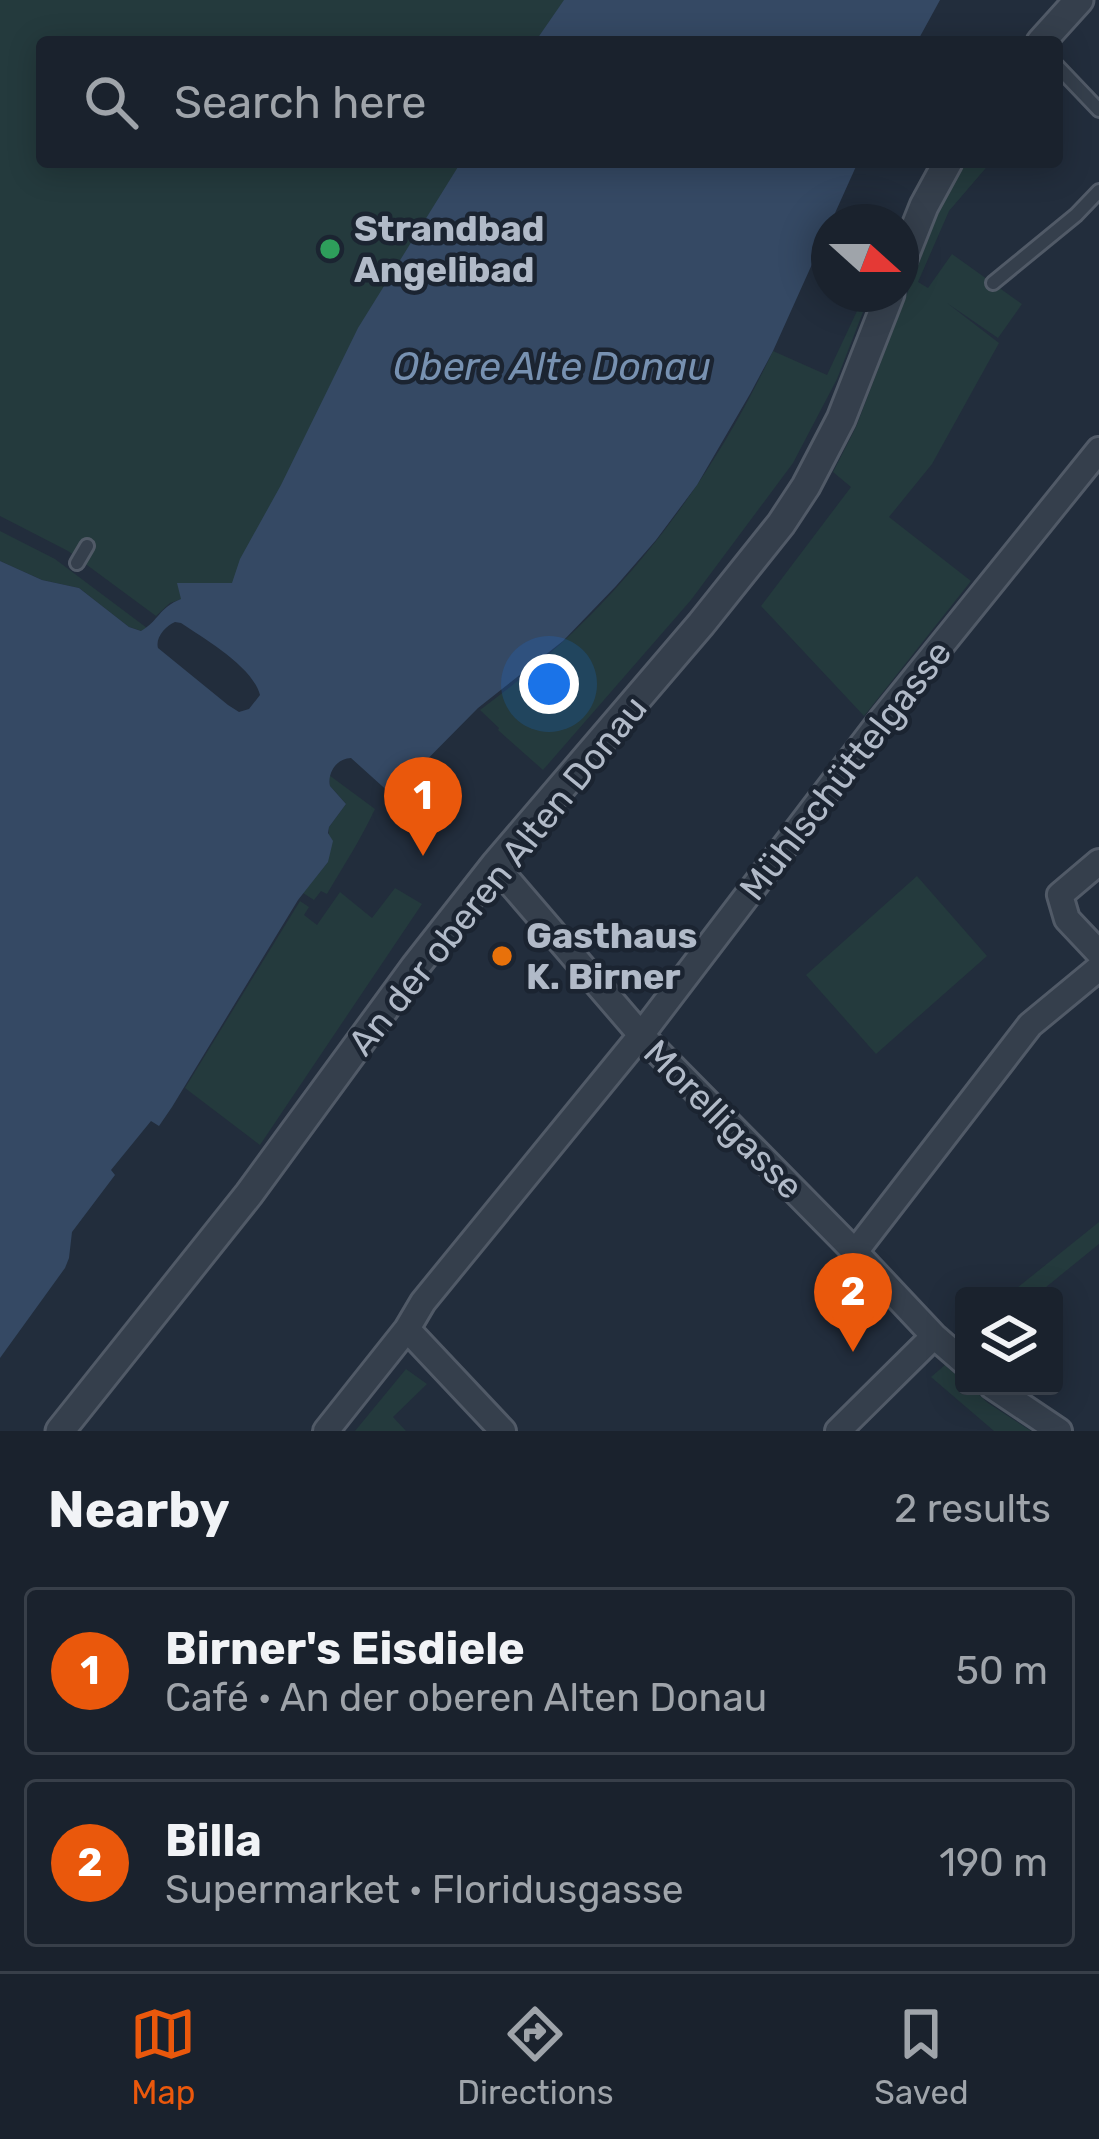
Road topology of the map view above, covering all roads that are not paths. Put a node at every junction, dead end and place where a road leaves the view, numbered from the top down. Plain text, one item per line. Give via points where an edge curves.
1 (1078, 0) edge
2 (1046, 36) edge
3 (1063, 72) edge
4 (1099, 110) edge
5 (945, 168) edge
6 (1099, 191) edge
7 (919, 219) edge
8 (993, 283) dead end
9 (883, 312) edge
10 (1099, 449) edge
11 (87, 546) dead end
12 (77, 563) dead end
13 (1099, 862) edge
14 (495, 865) junction
15 (1099, 952) edge
16 (1099, 968) edge
17 (641, 1036) junction
18 (855, 1252) junction
19 (407, 1329) junction
20 (934, 1336) junction
21 (955, 1354) edge
22 (1005, 1395) edge
23 (60, 1431) edge
24 (326, 1431) edge
25 (503, 1431) edge
26 (838, 1431) edge
27 (1059, 1431) edge

1 - 2 street
3 - 4 lane
5 - 7 street
6 - 8 lane
9 - 14 street, An der oberen Alten Donau via 841,419 781,524
10 - 17 street, Mühlschüttelgasse
11 - 12 lane
13 - 15 street via 1060,896 1067,919
14 - 17 street, Morelligasse
14 - 23 street, An der oberen Alten Donau
16 - 18 street via 1030,1025
17 - 18 street, Morelligasse
17 - 19 street, Mühlschüttelgasse
18 - 20 street, Morelligasse
19 - 24 street, Mühlschüttelgasse
19 - 25 street
20 - 21 street, Morelligasse
20 - 26 street
22 - 27 street

